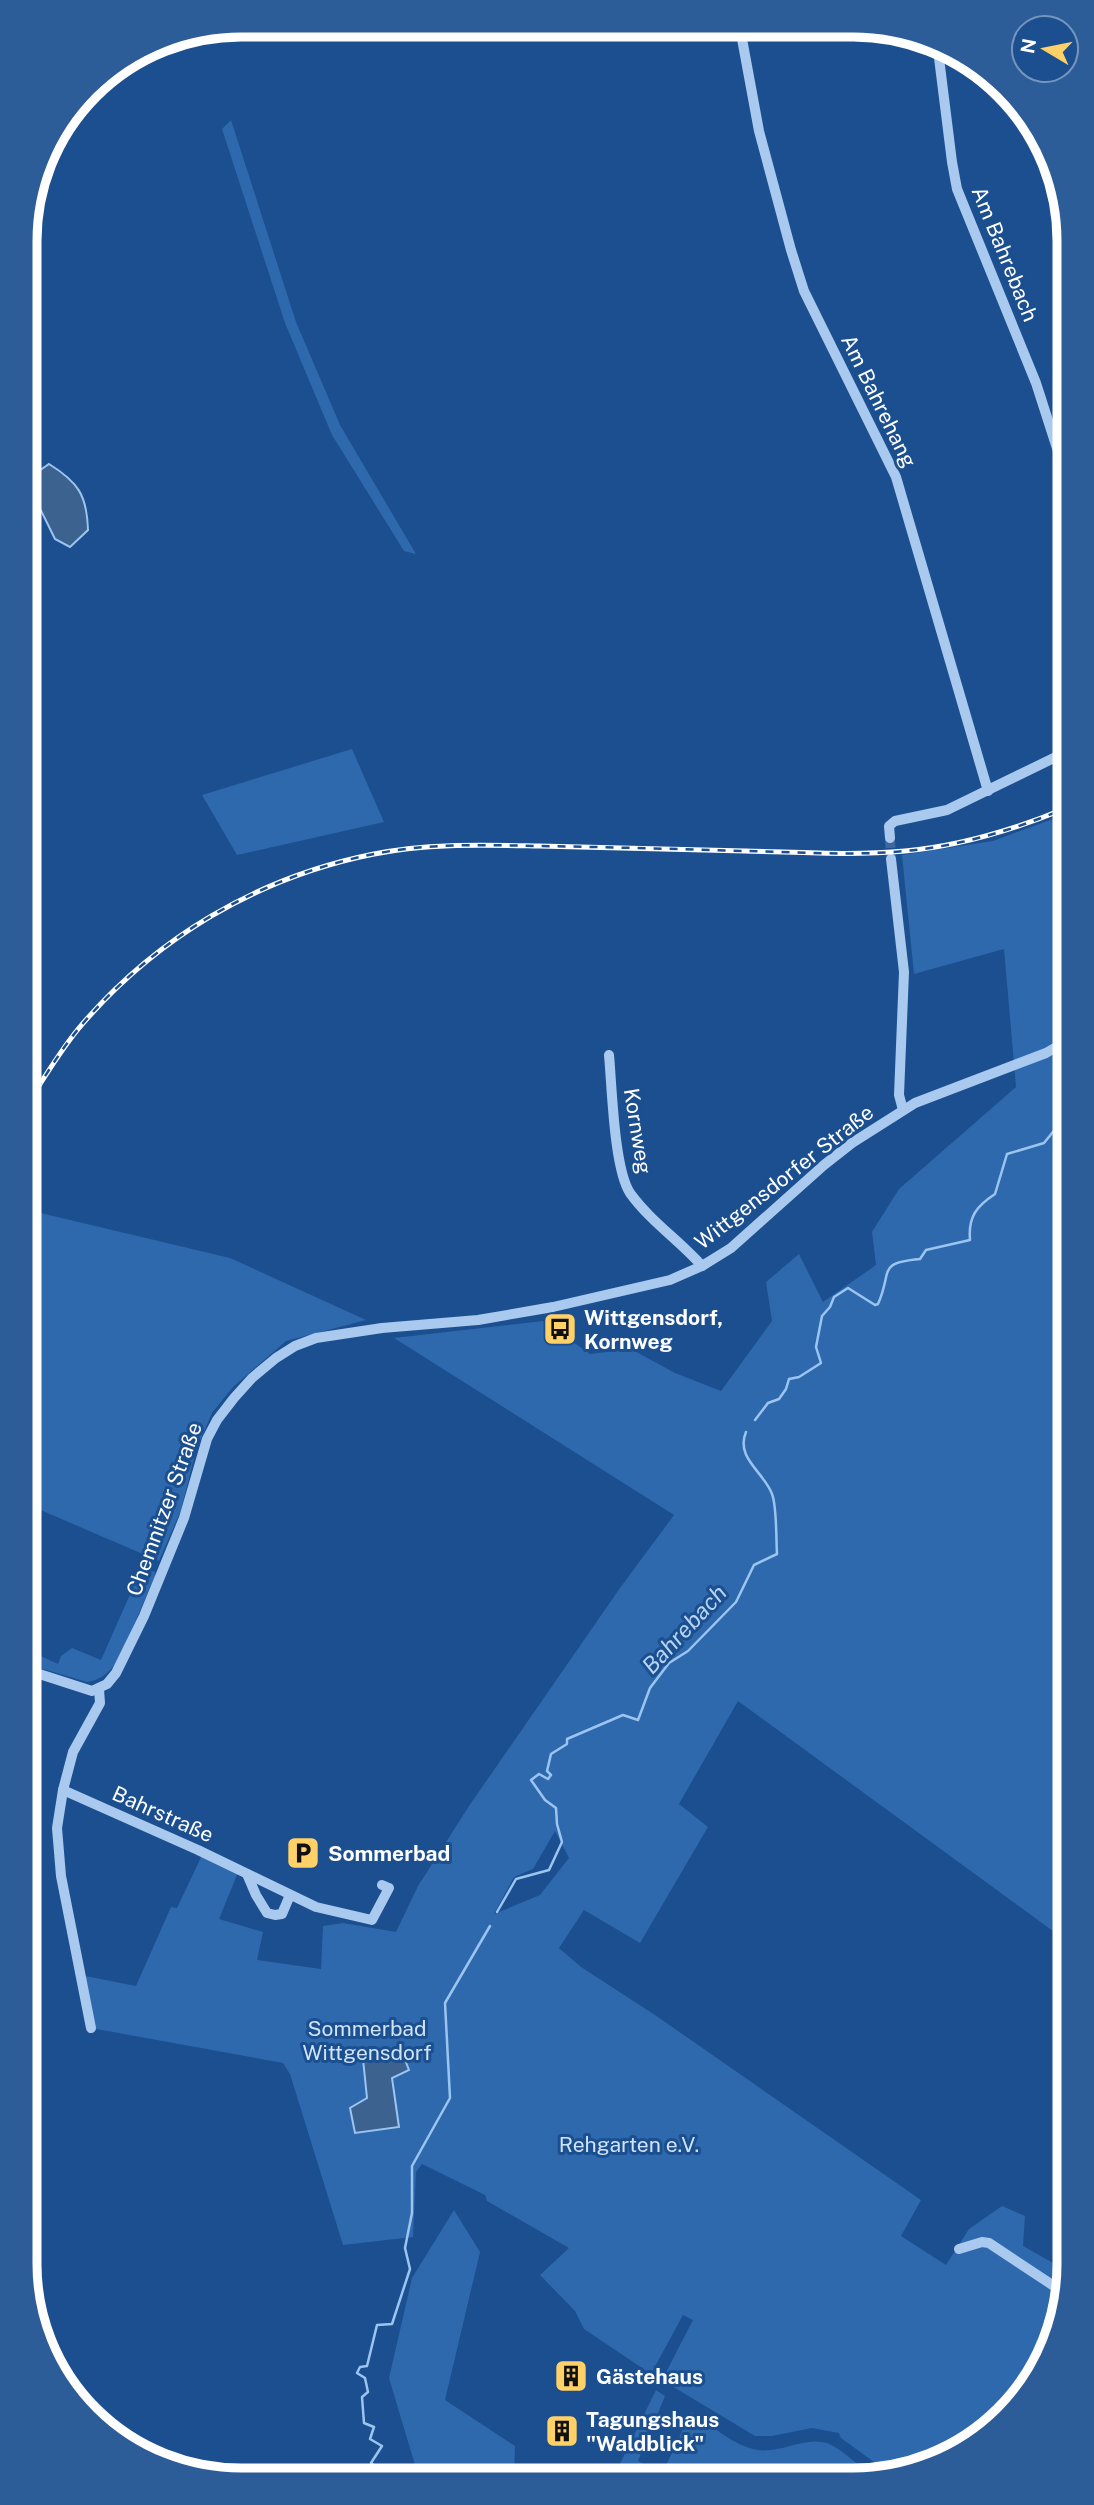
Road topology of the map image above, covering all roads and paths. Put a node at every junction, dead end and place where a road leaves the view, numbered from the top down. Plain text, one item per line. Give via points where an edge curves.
1 (742, 37) edge
2 (939, 56) edge
3 (1057, 448) edge
4 (1057, 756) edge
5 (988, 791) junction
6 (890, 838) dead end
7 (891, 859) tunnel mouth
8 (1057, 1047) edge
9 (609, 1055) dead end
10 (903, 1110) junction
11 (702, 1266) junction
12 (599, 1297) joint
13 (37, 1673) edge
14 (99, 1689) junction
15 (63, 1790) junction
16 (247, 1874) junction
17 (382, 1885) dead end
18 (290, 1895) junction
19 (91, 2028) dead end
20 (960, 2249) dead end
21 (1056, 2287) edge

1 - 5 street, Am Bahrehang via 759,131 804,291 896,477
2 - 3 street, Am Bahrebach via 957,189 1036,383
4 - 5 street
5 - 6 street via 947,810 895,821 889,826
7 - 10 street via 904,972 899,1095
8 - 10 street, Wittgensdorfer Straße
9 - 11 street, Kornweg via 617,1149 629,1191
10 - 11 street, Wittgensdorfer Straße via 833,1158 731,1248
11 - 12 street, Wittgensdorfer Straße via 670,1280
12 - 14 street, Chemnitzer Straße via 478,1320 316,1338 276,1358 252,1378 217,1420 144,1616 116,1673
13 - 14 street via 84,1690
14 - 15 street via 100,1703 73,1752
15 - 16 street, Bahrstraße
15 - 19 street via 57,1828 61,1876
16 - 18 street, Bahrstraße
16 - 18 street via 267,1913 282,1914
17 - 18 street, Bahrstraße via 389,1888 372,1920 316,1907
20 - 21 street via 989,2243

